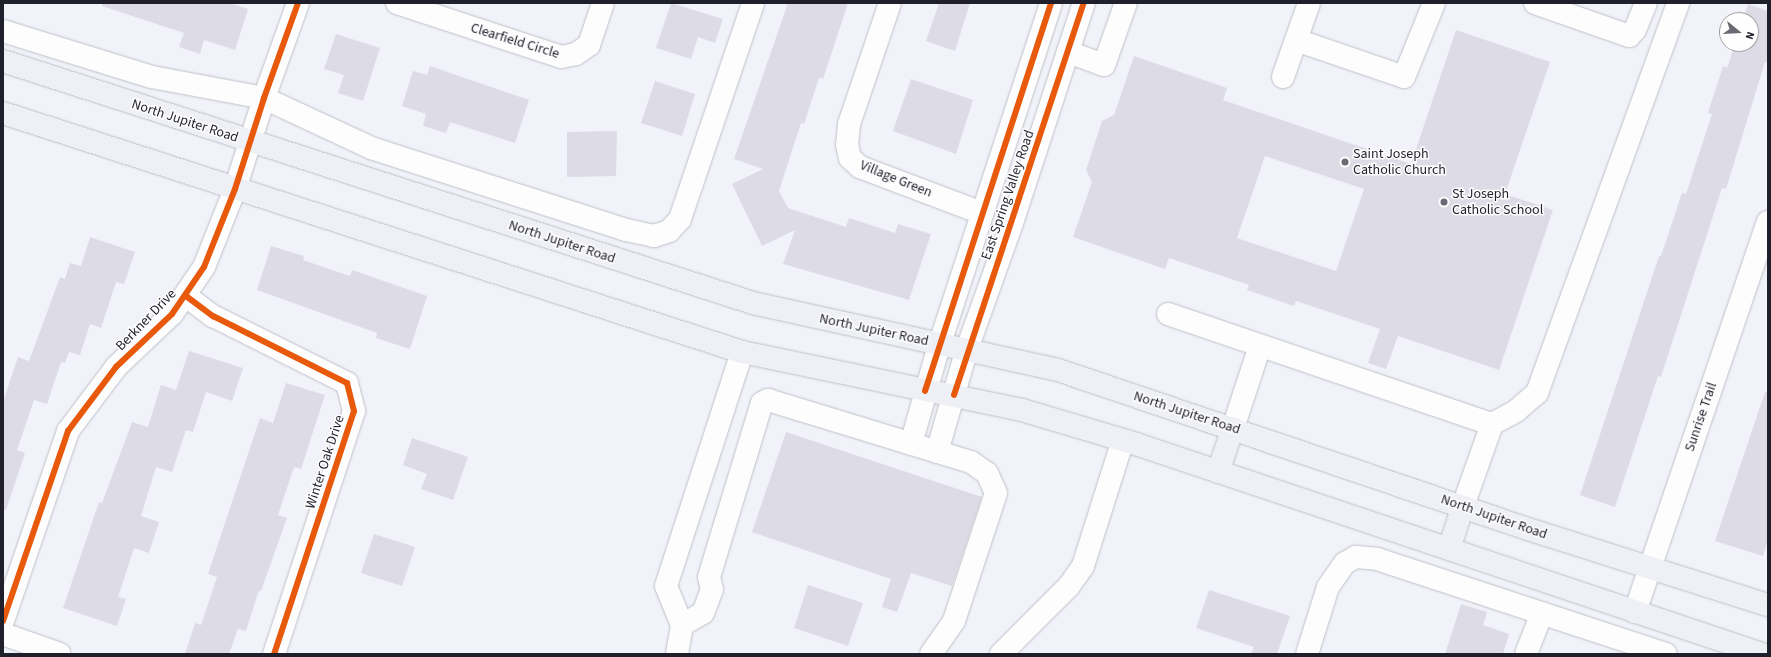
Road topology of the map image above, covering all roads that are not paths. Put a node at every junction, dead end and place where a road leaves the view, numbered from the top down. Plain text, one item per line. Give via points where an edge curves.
1 (298, 3) edge
2 (396, 3) edge
3 (603, 3) edge
4 (753, 3) edge
5 (890, 3) edge
6 (1051, 3) edge
7 (1084, 3) edge
8 (1126, 3) edge
9 (1309, 3) edge
10 (1434, 3) edge
11 (1535, 3) edge
12 (1646, 3) edge
13 (1678, 3) edge
14 (446, 11) edge
15 (3, 31) edge
16 (1296, 40) junction
17 (1068, 52) junction
18 (3, 61) edge
19 (1284, 77) dead end
20 (264, 98) junction
21 (3, 113) edge
22 (249, 142) junction
23 (235, 189) junction
24 (982, 213) junction
25 (1768, 222) edge
26 (186, 296) junction
27 (1168, 314) dead end
28 (939, 344) junction
29 (1260, 346) junction
30 (967, 349) junction
31 (742, 352) junction
32 (925, 391) junction
33 (954, 395) junction
34 (1492, 424) junction
35 (1233, 428) junction
36 (1123, 440) junction
37 (910, 444) junction
38 (937, 452) junction
39 (1218, 472) junction
40 (1463, 506) junction
41 (1449, 550) junction
42 (1650, 568) junction
43 (1768, 605) edge
44 (1635, 612) junction
45 (1542, 613) junction
46 (3, 621) edge
47 (682, 625) junction
48 (3, 634) edge
49 (60, 654) edge
50 (274, 654) edge
51 (677, 654) edge
52 (931, 654) edge
53 (1001, 654) edge
54 (1307, 654) edge
55 (1526, 654) edge
56 (1666, 654) edge
57 (1762, 654) edge

1 - 20 street, Berkner Drive
2 - 14 street, Clearfield Circle
3 - 14 street, Clearfield Circle via 589,45 576,54 561,57
4 - 20 street via 680,218 669,231 661,235 626,230 371,148
5 - 24 street, Village Green via 849,124 847,145 850,158 860,167
6 - 24 street, East Spring Valley Road
7 - 17 street, East Spring Valley Road
8 - 17 street via 1104,65
9 - 16 street
10 - 16 street via 1404,77
11 - 12 street via 1628,36 1635,30
13 - 34 street via 1537,393 1516,411
15 - 20 street via 152,77
16 - 19 street
17 - 30 street, East Spring Valley Road
18 - 22 main road, North Jupiter Road
20 - 22 street, Berkner Drive
21 - 23 main road
22 - 23 street, Berkner Drive
22 - 28 main road, North Jupiter Road via 753,303
23 - 26 street, Berkner Drive via 204,267
23 - 31 main road
24 - 28 street, East Spring Valley Road
25 - 42 street, Sunrise Trail
26 - 46 street, Berkner Drive via 172,314 116,367 68,431
26 - 50 street, Winter Oak Drive via 213,316 347,383 354,410
27 - 29 street
28 - 30 main road, North Jupiter Road
28 - 32 street, East Spring Valley Road
29 - 34 street
29 - 35 street
30 - 33 street, East Spring Valley Road
30 - 35 main road, North Jupiter Road via 1051,368
31 - 32 main road
31 - 47 street via 666,586
32 - 33 main road
32 - 37 street, East Spring Valley Road
33 - 36 main road via 1022,410
33 - 38 street, East Spring Valley Road
34 - 40 street
35 - 39 main road
35 - 40 main road, North Jupiter Road
36 - 39 main road
36 - 53 street via 1082,566 1069,586
37 - 38 street
37 - 47 street via 775,401 768,400 762,403 709,577 712,590 703,613
38 - 52 street via 971,462 987,473 996,493 954,621
39 - 41 main road
40 - 41 main road
40 - 42 main road, North Jupiter Road
41 - 44 main road
42 - 43 main road, North Jupiter Road
42 - 44 street, Sunrise Trail
44 - 57 main road
45 - 54 street via 1377,559 1356,556 1346,563 1328,587
45 - 55 street
45 - 56 street
47 - 51 street
48 - 49 street

